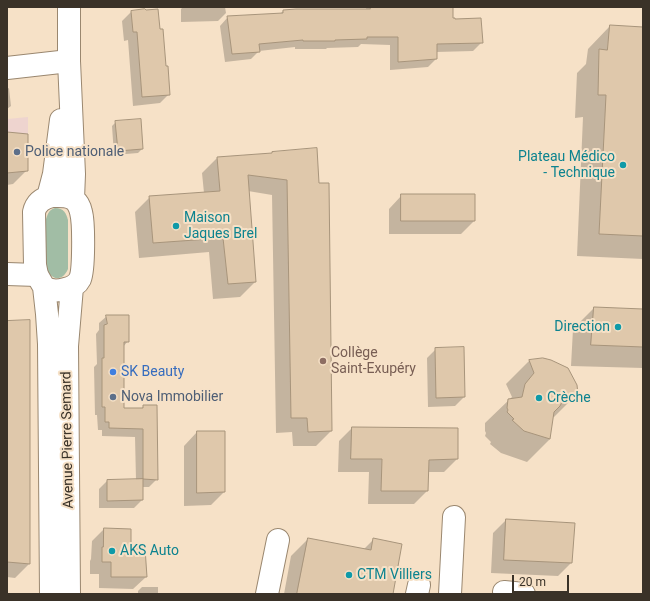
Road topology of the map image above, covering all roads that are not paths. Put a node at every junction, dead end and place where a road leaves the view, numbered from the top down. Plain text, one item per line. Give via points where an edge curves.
1 (69, 7) edge
2 (69, 61) junction
3 (7, 68) edge
4 (48, 197) junction
5 (73, 199) junction
6 (7, 274) edge
7 (40, 281) junction
8 (72, 287) junction
9 (454, 517) dead end
10 (278, 540) dead end
11 (60, 565) junction
12 (51, 594) edge
13 (69, 594) edge
14 (267, 594) edge
15 (450, 594) edge

1 - 2 main road, Avenue Pierre Semard
2 - 3 main road
2 - 4 main road, Avenue Pierre Semard via 54,174
2 - 5 main road, Avenue Pierre Semard
4 - 5 main road via 64,196
4 - 7 main road, Avenue Pierre Semard via 39,202 34,212 35,265
5 - 8 main road, Avenue Pierre Semard via 81,212 83,234 80,278
6 - 7 main road
7 - 8 main road via 47,289 62,290
7 - 11 main road, Avenue Pierre Semard via 49,344
8 - 11 main road, Avenue Pierre Semard via 67,346
9 - 15 main road
10 - 14 main road
11 - 12 main road, Avenue Pierre Semard
11 - 13 main road, Avenue Pierre Semard

